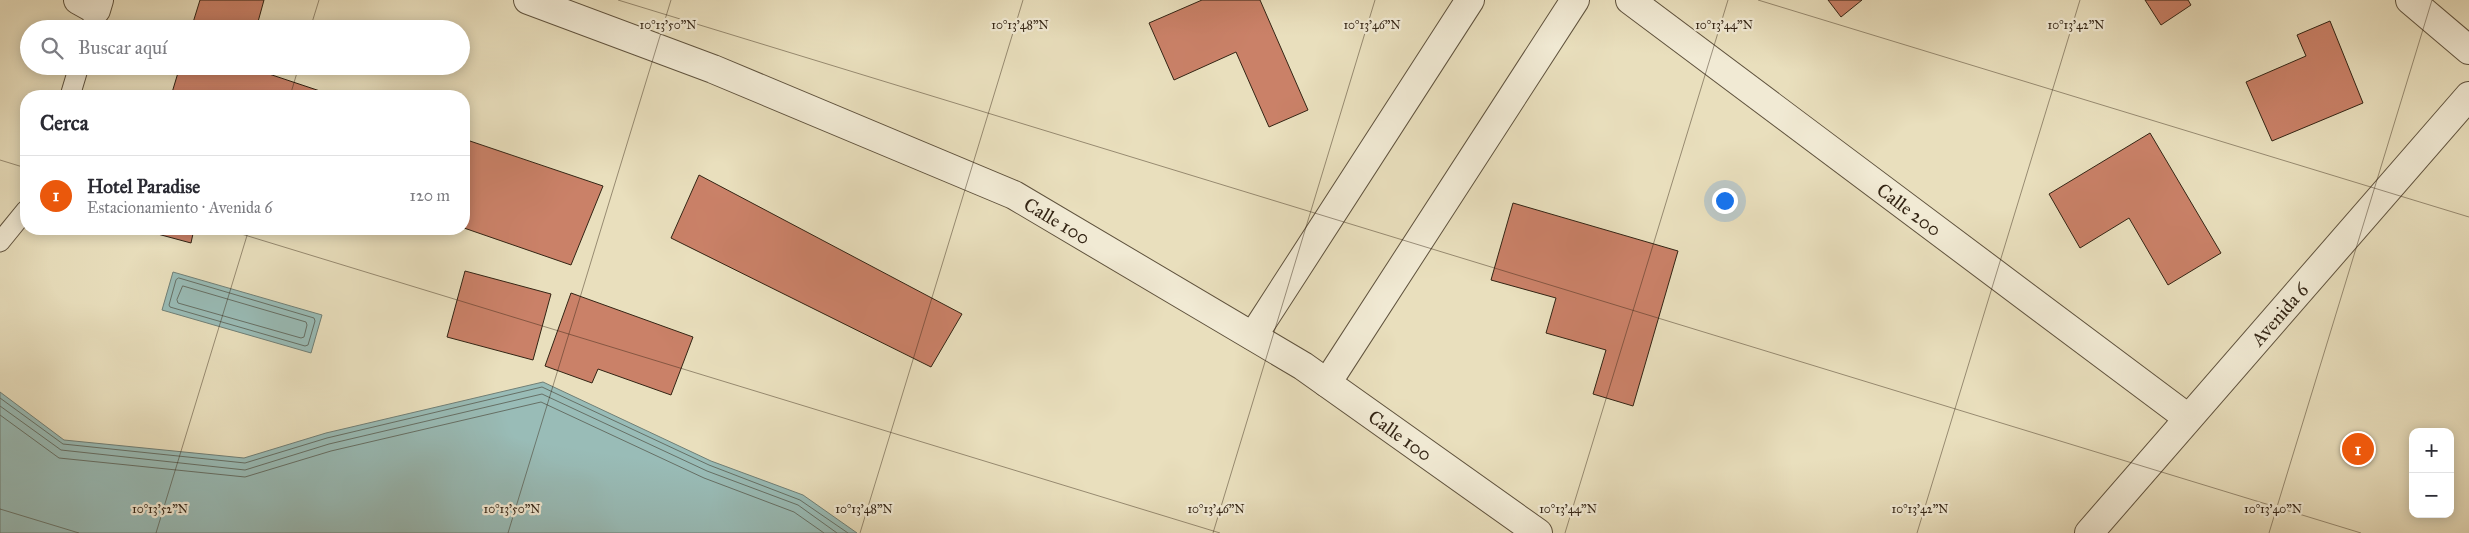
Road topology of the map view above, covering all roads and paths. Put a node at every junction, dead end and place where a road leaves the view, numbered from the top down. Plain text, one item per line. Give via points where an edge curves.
1 (528, 0) edge
2 (1470, 0) edge
3 (1575, 0) edge
4 (1630, 0) edge
5 (2410, 0) edge
6 (2469, 50) edge
7 (76, 75) edge
8 (72, 90) edge
9 (2469, 96) edge
10 (20, 217) edge
11 (0, 242) edge
12 (1253, 336) junction
13 (1327, 383) junction
14 (2188, 418) junction
15 (1538, 533) edge
16 (2089, 533) edge

1 - 12 street, Calle 100 via 713,69 1014,194
2 - 12 street
3 - 13 street
4 - 14 street, Calle 200
5 - 6 street
7 - 8 lane
9 - 14 street, Avenida 6
10 - 11 lane
12 - 13 street, Calle 100
13 - 15 street, Calle 100
14 - 16 street, Avenida 6

